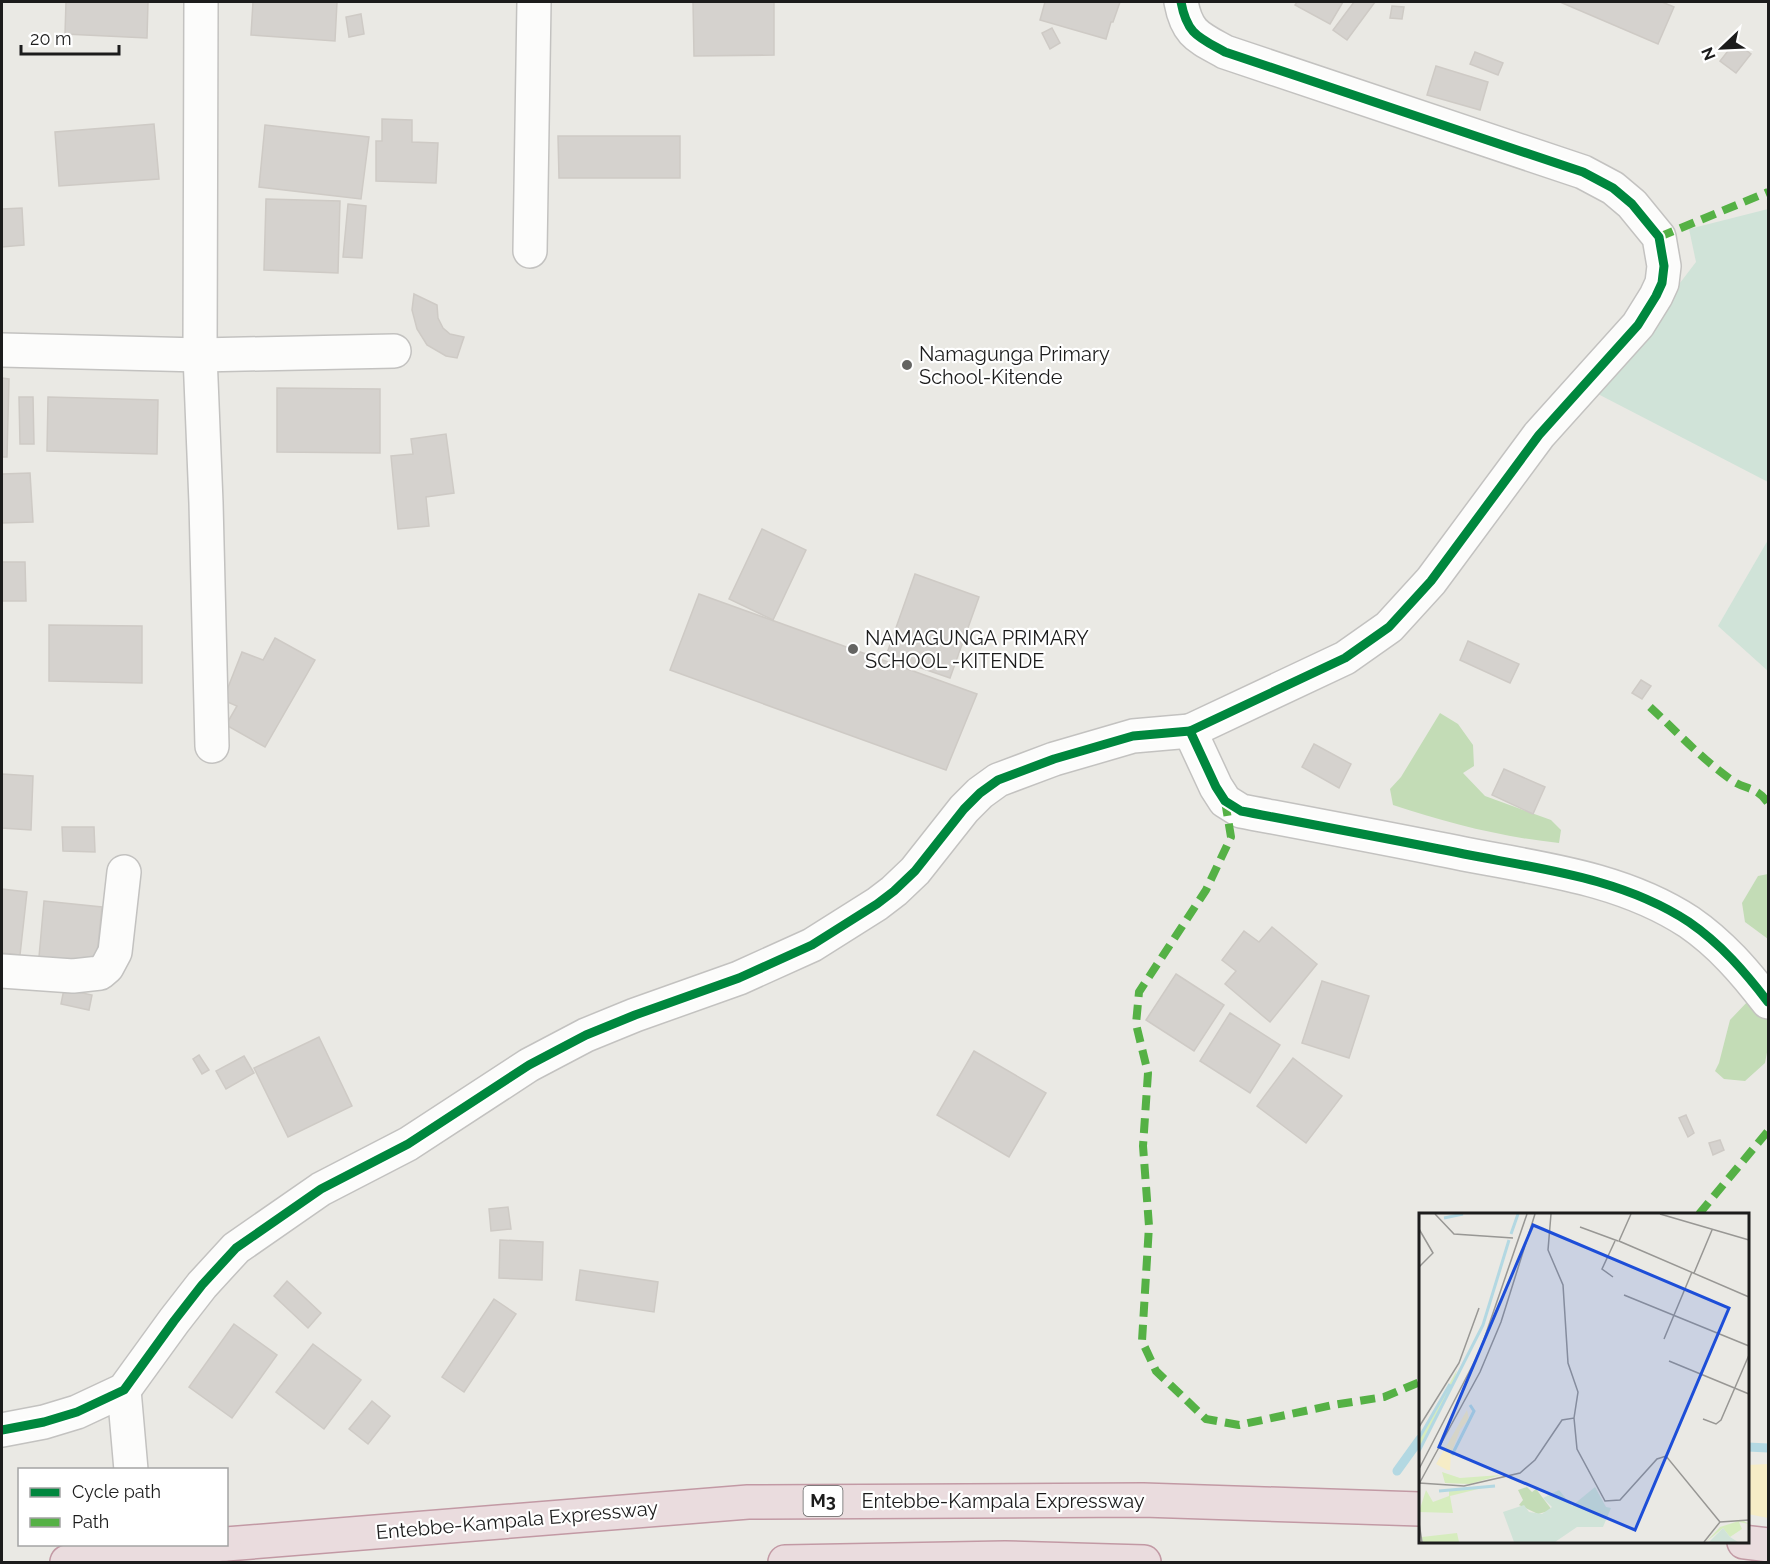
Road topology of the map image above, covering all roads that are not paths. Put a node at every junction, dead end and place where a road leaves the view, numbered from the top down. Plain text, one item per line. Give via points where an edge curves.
1 (201, 2) edge
2 (534, 2) edge
3 (1181, 2) edge
4 (530, 252) dead end
5 (2, 350) edge
6 (394, 351) dead end
7 (200, 355) junction
8 (1190, 730) junction
9 (212, 746) dead end
10 (124, 872) dead end
11 (2, 971) edge
12 (1768, 1002) edge
13 (124, 1390) junction
14 (2, 1430) edge
15 (131, 1468) edge
16 (1419, 1509) edge
17 (1749, 1543) edge
18 (228, 1544) edge
19 (1768, 1545) edge
20 (200, 1546) edge
21 (67, 1563) edge
22 (785, 1563) edge
23 (1144, 1563) edge

1 - 7 street
2 - 4 street
3 - 8 street via 1198,37 1225,52 1583,172 1613,188 1659,237 1664,266 1662,283 1638,326 1539,435 1431,581 1389,627 1345,658
5 - 7 street
6 - 7 street
7 - 9 street
8 - 12 street via 1216,787 1225,801 1241,811 1581,876 1647,899 1716,942
8 - 13 street via 1133,736 999,780 964,808 915,871 894,891 812,945 739,978 586,1035 529,1065 408,1144 321,1189 236,1248 202,1285
10 - 11 street via 115,952 100,973 73,976
13 - 14 street via 77,1412
13 - 15 street
16 - 18 highway, Entebbe-Kampala Expressway / M3 via 1143,1500 748,1502
17 - 19 highway
20 - 21 highway, Entebbe-Kampala Expressway / M3
22 - 23 highway via 1005,1558

